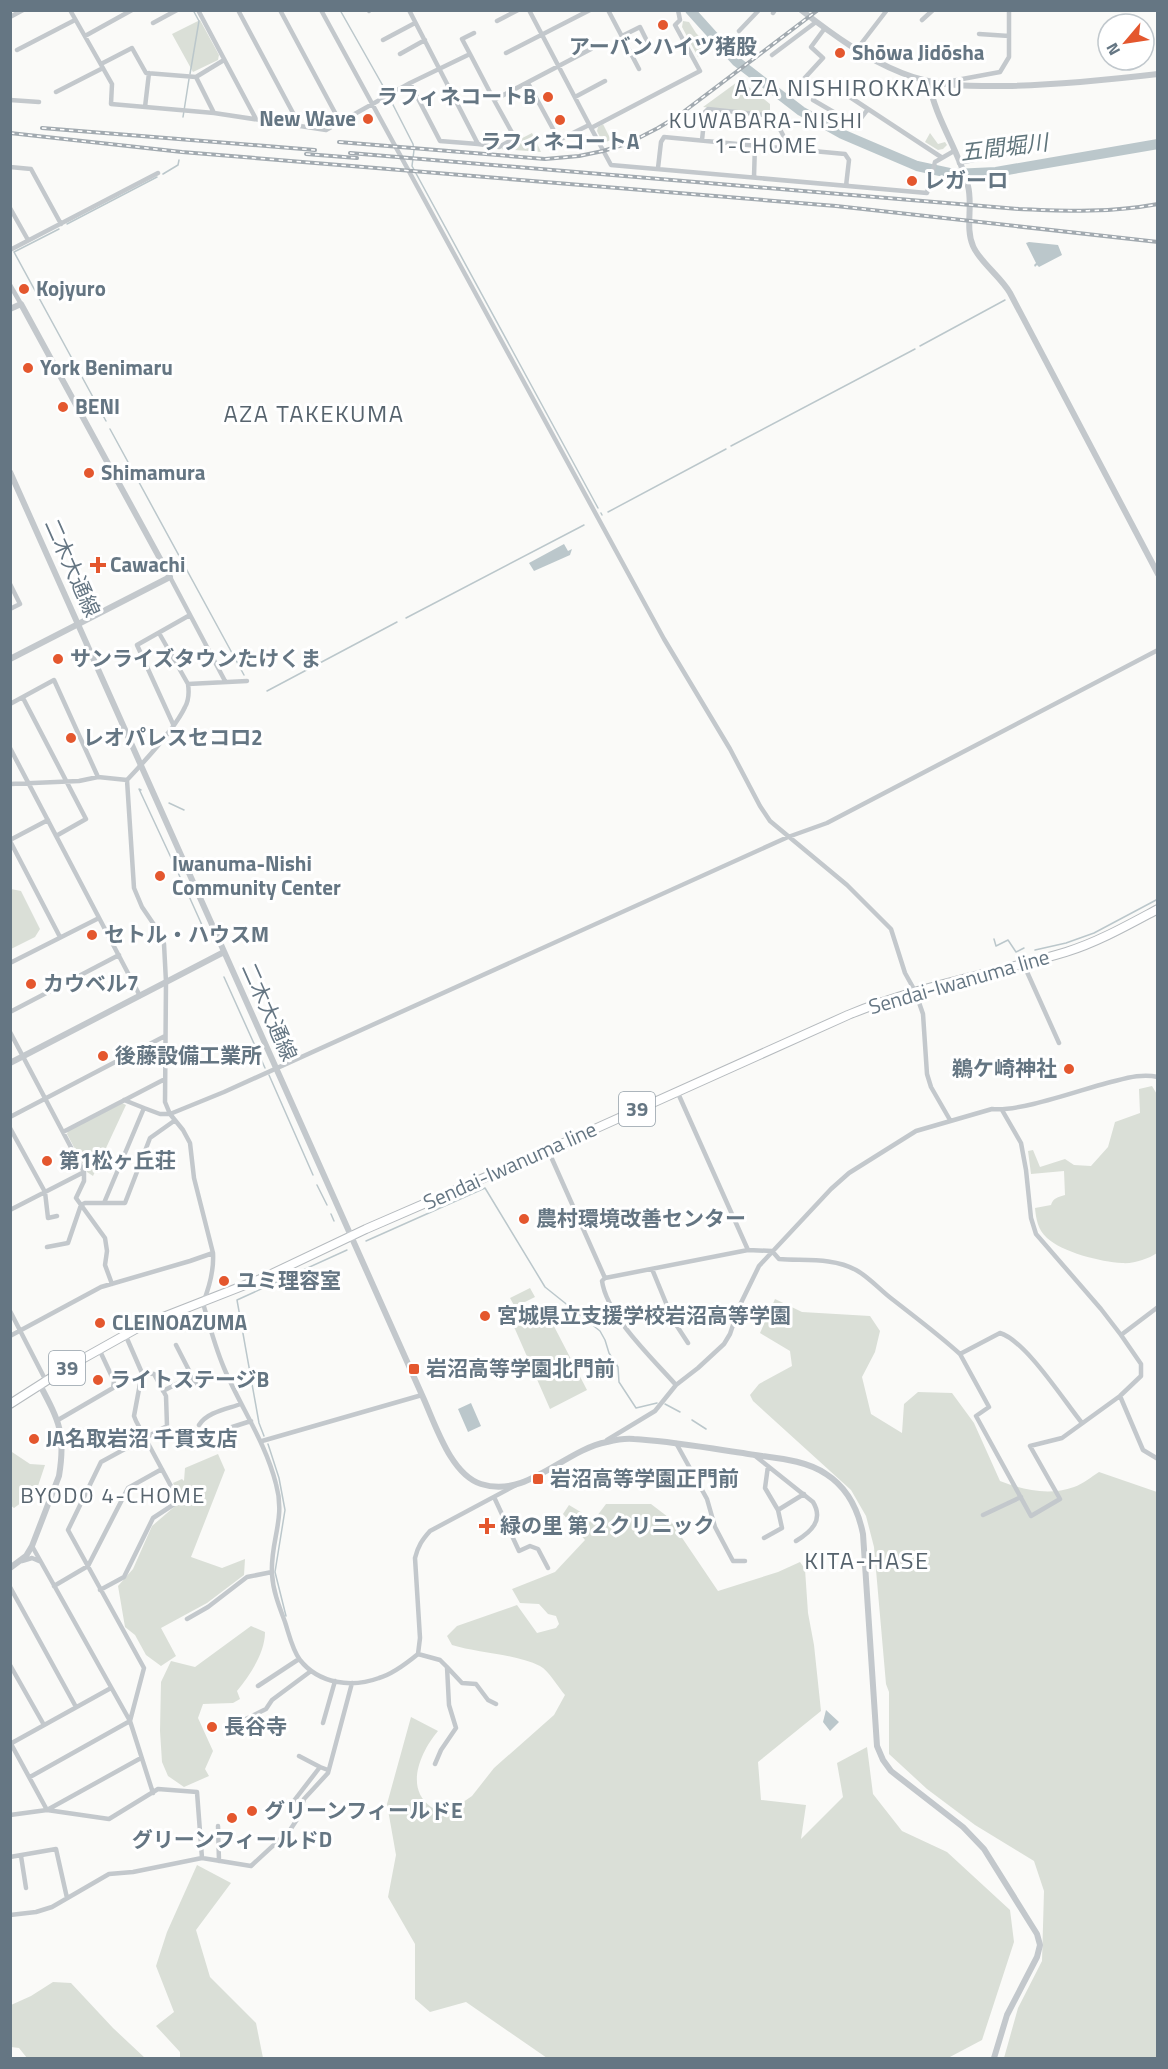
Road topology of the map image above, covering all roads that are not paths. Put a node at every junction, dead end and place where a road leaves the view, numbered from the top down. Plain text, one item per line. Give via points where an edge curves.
1 (23, 10) edge
2 (70, 10) edge
3 (132, 10) edge
4 (177, 10) edge
5 (198, 10) edge
6 (238, 10) edge
7 (280, 10) edge
8 (321, 10) edge
9 (409, 10) edge
10 (518, 10) edge
11 (529, 10) edge
12 (590, 10) edge
13 (608, 10) edge
14 (678, 10) edge
15 (759, 10) edge
16 (801, 10) edge
17 (887, 10) edge
18 (933, 10) edge
19 (1009, 10) edge
20 (580, 13) edge
21 (10, 17) edge
22 (75, 20) junction
23 (922, 20) dead end
24 (497, 21) dead end
25 (816, 22) junction
26 (153, 23) dead end
27 (415, 23) junction
28 (825, 28) junction
29 (739, 31) dead end
30 (474, 33) dead end
31 (979, 34) dead end
32 (85, 36) junction
33 (542, 36) junction
34 (622, 36) junction
35 (1009, 36) junction
36 (383, 40) dead end
37 (425, 40) junction
38 (650, 47) dead end
39 (591, 49) dead end
40 (857, 49) junction
41 (17, 50) dead end
42 (506, 53) dead end
43 (400, 54) dead end
44 (470, 54) junction
45 (772, 55) dead end
46 (224, 60) junction
47 (102, 66) junction
48 (559, 67) junction
49 (440, 68) junction
50 (639, 69) dead end
51 (148, 73) junction
52 (1158, 74) edge
53 (192, 77) junction
54 (605, 81) dead end
55 (801, 82) dead end
56 (929, 82) junction
57 (410, 83) junction
58 (528, 83) junction
59 (940, 84) junction
60 (56, 92) dead end
61 (575, 97) junction
62 (10, 100) edge
63 (494, 100) junction
64 (39, 102) dead end
65 (373, 105) junction
66 (145, 107) junction
67 (868, 109) junction
68 (214, 113) junction
69 (256, 119) junction
70 (340, 122) junction
71 (300, 126) junction
72 (590, 126) junction
73 (702, 140) junction
74 (1040, 141) dead end
75 (478, 144) junction
76 (755, 144) junction
77 (784, 147) junction
78 (954, 151) junction
79 (941, 157) junction
80 (960, 165) junction
81 (10, 167) edge
82 (658, 168) junction
83 (158, 173) dead end
84 (754, 177) junction
85 (846, 186) junction
86 (10, 208) edge
87 (61, 224) junction
88 (28, 240) junction
89 (10, 250) edge
90 (10, 285) edge
91 (21, 304) junction
92 (10, 309) edge
93 (11, 476) edge
94 (1158, 574) edge
95 (170, 577) junction
96 (10, 584) edge
97 (10, 609) edge
98 (190, 615) junction
99 (79, 624) junction
100 (159, 633) junction
101 (1158, 650) edge
102 (10, 659) edge
103 (225, 681) junction
104 (247, 681) dead end
105 (188, 684) junction
106 (23, 698) junction
107 (10, 704) edge
108 (173, 724) junction
109 (10, 748) edge
110 (142, 764) junction
111 (98, 777) junction
112 (127, 780) junction
113 (67, 782) junction
114 (29, 783) junction
115 (10, 784) edge
116 (48, 820) junction
117 (56, 836) junction
118 (788, 837) junction
119 (10, 841) edge
120 (1158, 909) edge
121 (99, 918) junction
122 (60, 937) junction
123 (224, 952) junction
124 (119, 956) junction
125 (10, 963) edge
126 (1023, 963) junction
127 (166, 982) junction
128 (915, 991) junction
129 (140, 996) junction
130 (10, 1012) edge
131 (10, 1032) edge
132 (165, 1036) junction
133 (1059, 1043) dead end
134 (23, 1056) junction
135 (10, 1063) edge
136 (276, 1068) junction
137 (1158, 1077) edge
138 (165, 1079) junction
139 (677, 1091) junction
140 (45, 1098) junction
141 (124, 1100) junction
142 (144, 1108) junction
143 (1002, 1110) junction
144 (170, 1114) junction
145 (10, 1117) edge
146 (950, 1120) junction
147 (174, 1121) junction
148 (10, 1128) edge
149 (63, 1132) junction
150 (548, 1150) junction
151 (84, 1172) junction
152 (45, 1192) junction
153 (104, 1203) junction
154 (81, 1205) junction
155 (10, 1210) edge
156 (57, 1216) dead end
157 (351, 1236) junction
158 (48, 1247) dead end
159 (748, 1250) junction
160 (772, 1251) junction
161 (213, 1253) junction
162 (652, 1269) junction
163 (605, 1278) junction
164 (112, 1284) junction
165 (203, 1303) junction
166 (1158, 1307) edge
167 (10, 1311) edge
168 (20, 1330) junction
169 (125, 1334) junction
170 (1121, 1335) junction
171 (10, 1336) edge
172 (688, 1343) dead end
173 (176, 1345) dead end
174 (99, 1349) junction
175 (960, 1354) junction
176 (142, 1373) junction
177 (192, 1376) junction
178 (43, 1383) junction
179 (196, 1384) dead end
180 (676, 1385) junction
181 (163, 1391) junction
182 (422, 1395) junction
183 (1120, 1396) junction
184 (10, 1404) edge
185 (241, 1404) junction
186 (58, 1420) junction
187 (251, 1421) junction
188 (1082, 1423) junction
189 (199, 1425) dead end
190 (226, 1430) dead end
191 (144, 1438) junction
192 (262, 1441) junction
193 (605, 1442) junction
194 (676, 1443) junction
195 (754, 1455) junction
196 (1158, 1459) edge
197 (768, 1466) junction
198 (162, 1469) junction
199 (521, 1483) junction
200 (804, 1494) junction
201 (494, 1497) junction
202 (1021, 1497) junction
203 (778, 1510) junction
204 (983, 1515) dead end
205 (764, 1538) dead end
206 (796, 1541) dead end
207 (32, 1546) junction
208 (745, 1561) dead end
209 (21, 1562) junction
210 (41, 1563) junction
211 (88, 1566) junction
212 (10, 1568) edge
213 (548, 1568) dead end
214 (272, 1572) junction
215 (54, 1586) junction
216 (10, 1587) edge
217 (100, 1590) junction
218 (187, 1619) dead end
219 (418, 1654) junction
220 (299, 1659) junction
221 (10, 1665) edge
222 (447, 1667) junction
223 (311, 1671) junction
224 (335, 1681) junction
225 (352, 1683) junction
226 (258, 1686) dead end
227 (111, 1688) junction
228 (496, 1704) dead end
229 (76, 1707) junction
230 (246, 1719) dead end
231 (130, 1721) junction
232 (322, 1723) dead end
233 (44, 1725) junction
234 (11, 1743) edge
235 (299, 1756) dead end
236 (141, 1758) junction
237 (435, 1764) dead end
238 (320, 1767) junction
239 (328, 1770) junction
240 (30, 1777) junction
241 (153, 1793) junction
242 (293, 1802) dead end
243 (47, 1810) junction
244 (10, 1815) edge
245 (218, 1826) dead end
246 (21, 1856) junction
247 (10, 1857) edge
248 (202, 1858) junction
249 (219, 1861) junction
250 (26, 1888) dead end
251 (67, 1898) junction
252 (10, 1915) edge
253 (994, 2058) edge

1 - 21 street
2 - 22 street
3 - 32 street
4 - 26 street
5 - 46 street
6 - 71 street
7 - 70 street
8 - 65 street
9 - 27 street
10 - 24 street
11 - 33 street
12 - 20 street
13 - 34 street
14 - 72 street via 680,20 675,25 700,71
15 - 29 street
16 - 25 street
17 - 40 street
18 - 23 street
19 - 35 street
20 - 33 street
22 - 32 street
22 - 41 street
25 - 28 street
25 - 45 street
27 - 36 street
27 - 37 street
28 - 40 street
28 - 55 street via 811,47 823,58
30 - 44 street via 462,39
31 - 35 street
32 - 47 street
33 - 42 street
33 - 48 street
34 - 38 street via 640,27
34 - 50 street
35 - 59 street via 1009,57 1000,72
37 - 43 street
37 - 49 street
39 - 48 street
40 - 56 street via 903,74
44 - 49 street
44 - 63 street
46 - 53 street
46 - 69 street
47 - 51 street via 132,48
47 - 60 street
47 - 66 street via 112,84 111,104
48 - 58 street
48 - 61 street
49 - 57 street
49 - 75 street
51 - 53 street
51 - 66 street
52 - 59 street via 1032,85
53 - 68 street
54 - 61 street
56 - 59 street
56 - 78 street
57 - 65 street
57 - 75 street via 440,141
58 - 63 street
58 - 72 street via 559,140
61 - 72 street
62 - 64 street
63 - 75 street via 515,138 500,147
65 - 70 street
65 - 118 street via 664,639 770,821
66 - 68 street
67 - 67 street via 824,80 813,100 856,125
67 - 79 street
68 - 69 street
69 - 71 street
70 - 71 street via 326,130
72 - 82 street via 611,165
73 - 76 street
73 - 77 street via 708,109 773,116 783,135
73 - 82 street via 662,138
74 - 80 street via 1036,147
76 - 77 street
76 - 84 street
77 - 85 street via 845,154 849,160
78 - 79 street
78 - 80 street
79 - 85 street via 935,162 927,193
80 - 94 street via 971,200 973,246 1010,293
81 - 87 street via 31,169
82 - 84 street
83 - 87 street
84 - 85 street
86 - 88 street
87 - 88 street
88 - 89 street
90 - 91 street
91 - 92 street
91 - 95 street
93 - 99 street, 二木大通線
95 - 98 street
95 - 99 street
96 - 97 street via 20,604
98 - 100 street
98 - 103 street
99 - 102 street
99 - 110 street, 二木大通線
100 - 105 street
100 - 108 street via 137,645
101 - 118 street via 827,823
103 - 104 street
103 - 105 street
105 - 108 street via 186,706
106 - 107 street
106 - 111 street via 54,680
106 - 113 street
108 - 110 street
109 - 114 street
110 - 112 street
110 - 123 street, 二木大通線
111 - 112 street
111 - 113 street
112 - 127 street via 134,888 164,944
113 - 114 street
113 - 117 street via 86,819
114 - 115 street
114 - 116 street
116 - 117 street
116 - 119 street
117 - 121 street
118 - 128 street via 847,885 891,929
118 - 136 street
119 - 122 street
120 - 126 main road, Sendai-Iwanuma line / 39 via 1089,944
121 - 122 street
121 - 124 street
122 - 125 street
123 - 127 street
123 - 136 street, 二木大通線
124 - 129 street
124 - 130 street
126 - 128 main road, Sendai-Iwanuma line / 39
126 - 133 street
127 - 129 street
127 - 132 street
128 - 139 main road, Sendai-Iwanuma line / 39 via 881,1001
128 - 146 street via 923,1014 927,1074
129 - 134 street
131 - 134 street
132 - 138 street
132 - 140 street
134 - 135 street
134 - 140 street
136 - 144 street
136 - 157 street, 二木大通線
137 - 143 street via 1137,1075
138 - 141 street
138 - 144 street via 164,1095
139 - 150 main road, Sendai-Iwanuma line / 39
139 - 159 street
140 - 145 street
140 - 149 street
141 - 142 street
141 - 149 street
142 - 144 street
142 - 153 street
143 - 146 street
143 - 170 street via 1021,1143 1036,1234
144 - 147 street
146 - 160 street via 916,1131 849,1173
147 - 153 street via 150,1138 125,1203
147 - 161 street via 190,1143 194,1178
148 - 152 street
149 - 151 street
150 - 157 main road, Sendai-Iwanuma line / 39
150 - 163 street
151 - 152 street
151 - 154 street via 76,1198
152 - 155 street
152 - 156 street via 48,1218
153 - 154 street
154 - 158 street via 68,1243
154 - 164 street via 105,1238 105,1265
157 - 165 main road, Sendai-Iwanuma line / 39
157 - 182 street, 二木大通線
159 - 160 street
159 - 162 street
160 - 175 street via 778,1259 820,1261 855,1269
160 - 180 street via 759,1266 723,1344
161 - 164 street
161 - 165 street
162 - 163 street
162 - 172 street via 673,1320
163 - 180 street via 603,1289 616,1315
164 - 168 street
165 - 169 main road, Sendai-Iwanuma line / 39
165 - 185 street via 223,1365
166 - 170 street
167 - 168 street
168 - 171 street
168 - 178 street
169 - 174 main road, Sendai-Iwanuma line / 39
169 - 176 street
170 - 183 street via 1141,1364 1140,1377
173 - 177 street
174 - 178 main road, Sendai-Iwanuma line / 39
174 - 186 street via 114,1381 113,1388
175 - 188 street via 1000,1333 1007,1335 1026,1352
175 - 202 street via 989,1407 976,1416
176 - 181 street via 154,1374
176 - 191 street via 134,1416
177 - 179 street
177 - 181 street
178 - 184 main road, Sendai-Iwanuma line / 39
178 - 186 street
180 - 193 street via 655,1411
181 - 191 street via 167,1426
182 - 192 street
182 - 199 street, 二木大通線 via 461,1472 480,1484 495,1487
183 - 188 street
183 - 196 street via 1143,1450
185 - 187 street
185 - 189 street via 203,1418
186 - 207 street via 63,1451 59,1476
187 - 190 street
187 - 192 street
188 - 202 street via 1062,1438 1030,1446 1060,1499 1031,1516
191 - 198 street
191 - 211 street via 101,1462 68,1530
192 - 214 street via 280,1505
193 - 194 street via 632,1438
193 - 199 street
194 - 195 street
194 - 208 street via 707,1499 715,1527 733,1562
195 - 197 street
195 - 253 street via 819,1469 840,1485 853,1503 863,1534 880,1755 891,1771 973,1836 1037,1934 1037,1957 1007,2015
197 - 200 street
197 - 203 street via 765,1488
198 - 211 street via 128,1488
198 - 217 street via 179,1502 153,1518 124,1577
199 - 201 street
200 - 203 street
200 - 206 street via 817,1508 818,1518 814,1528
201 - 213 street via 519,1551 530,1546 538,1549
201 - 219 street via 430,1532 417,1548
202 - 204 street
203 - 205 street via 782,1528
207 - 209 street
207 - 210 street
209 - 210 street via 32,1558
209 - 212 street
210 - 215 street
211 - 215 street
211 - 217 street
214 - 218 street via 247,1577
214 - 220 street via 278,1604
215 - 227 street
216 - 229 street
217 - 231 street via 144,1668
219 - 222 street via 440,1660
219 - 225 street via 380,1678
220 - 223 street
220 - 226 street
221 - 233 street
222 - 228 street via 462,1683 476,1684
222 - 237 street via 449,1705 456,1728
223 - 224 street
223 - 230 street via 272,1700 266,1709
224 - 225 street
224 - 232 street
225 - 239 street
227 - 229 street
227 - 231 street
229 - 233 street
231 - 236 street
231 - 240 street
233 - 234 street
234 - 240 street
235 - 238 street
236 - 241 street
236 - 243 street
238 - 239 street
238 - 242 street
239 - 249 street via 304,1799 290,1830 251,1866
240 - 243 street
241 - 243 street via 109,1819
241 - 248 street via 158,1789 197,1792
243 - 244 street
245 - 249 street
246 - 247 street
246 - 250 street
246 - 251 street via 56,1849
248 - 249 street
248 - 251 street via 109,1874
251 - 252 street via 36,1912

